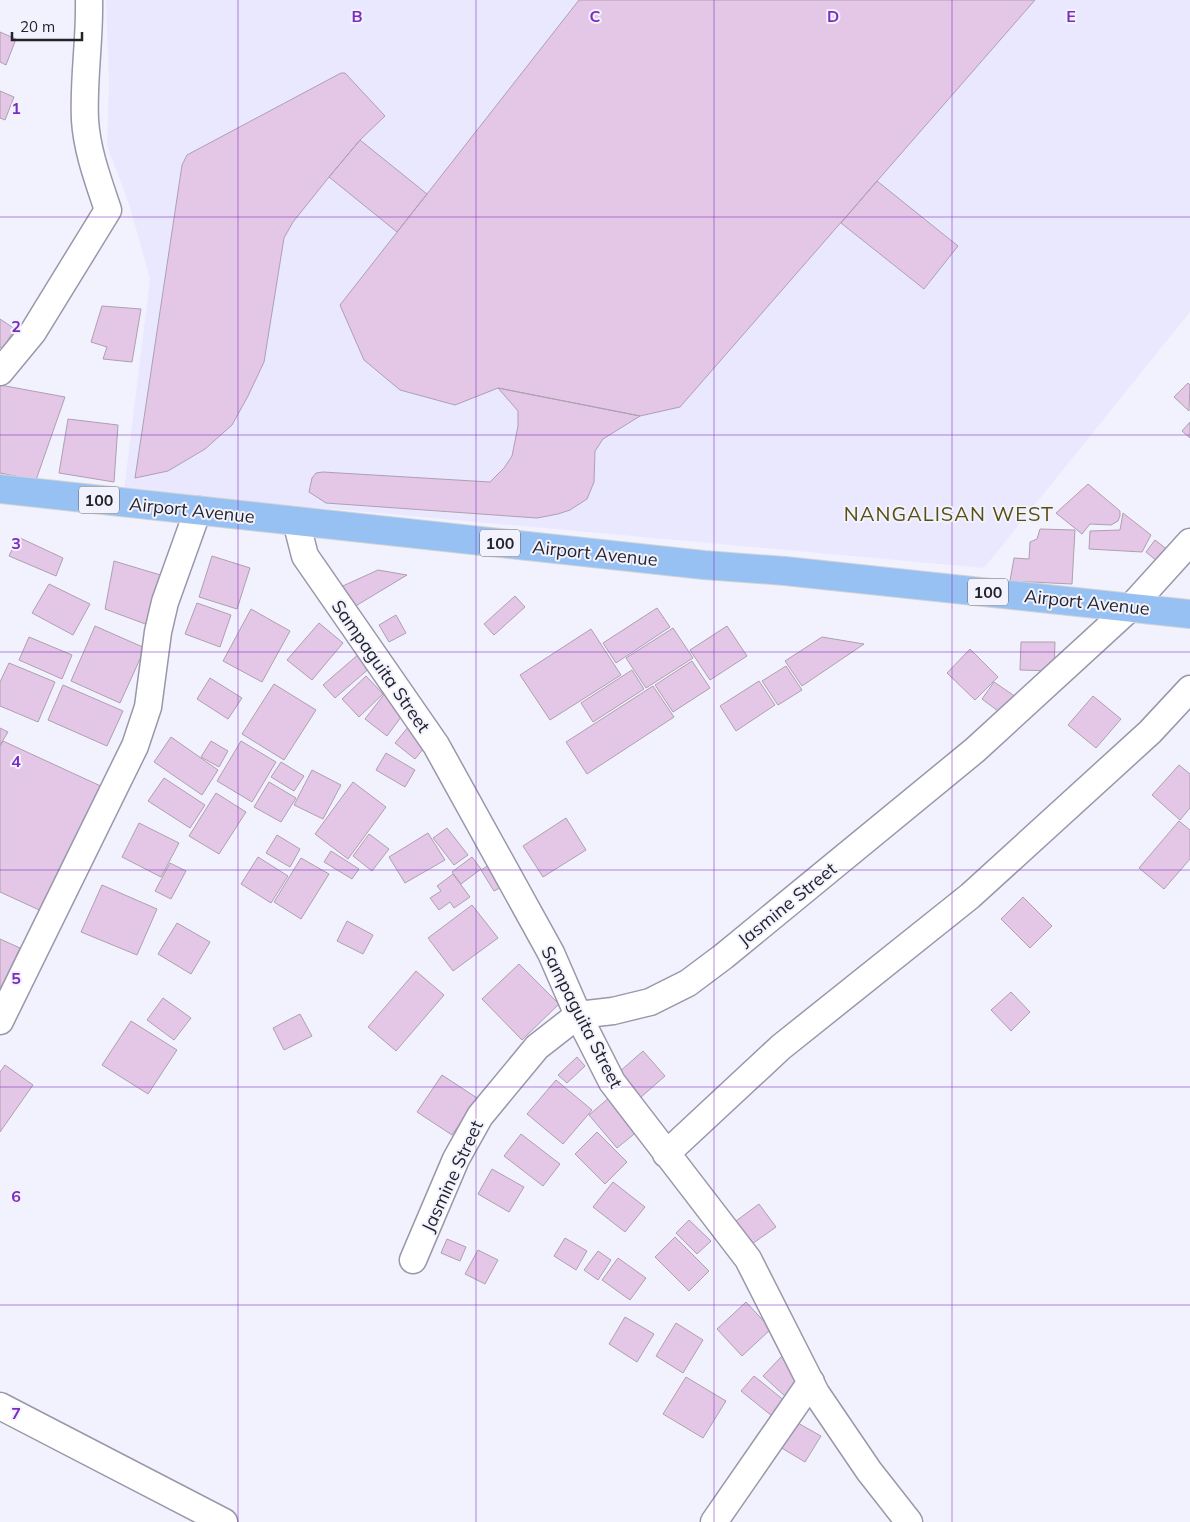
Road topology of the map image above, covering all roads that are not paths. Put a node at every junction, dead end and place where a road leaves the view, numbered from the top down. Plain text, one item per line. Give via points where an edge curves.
1 (89, 0) edge
2 (0, 372) edge
3 (0, 490) edge
4 (198, 510) junction
5 (296, 521) junction
6 (1190, 542) edge
7 (1131, 607) junction
8 (1190, 614) edge
9 (1190, 688) edge
10 (578, 1015) junction
11 (0, 1021) edge
12 (666, 1154) junction
13 (414, 1260) dead end
14 (810, 1382) junction
15 (0, 1406) edge
16 (224, 1522) edge
17 (714, 1522) edge
18 (910, 1522) edge

1 - 2 street via 85,122 90,156 108,210 33,332
3 - 4 main road, Airport Avenue / 100
4 - 5 main road, Airport Avenue / 100
4 - 11 street via 165,602 148,707 135,746
5 - 7 main road, Airport Avenue / 100
5 - 10 street, Sampaguita Street via 305,556 436,745 551,953
6 - 7 street, Jasmine Street
7 - 8 main road, Airport Avenue / 100
7 - 10 street, Jasmine Street via 975,750 688,983 650,1002
9 - 12 street via 1150,732 970,896 781,1047
10 - 12 street, Sampaguita Street via 612,1082
10 - 13 street, Jasmine Street via 537,1047 480,1116 456,1159
12 - 14 street, Sampaguita Street via 748,1259
14 - 17 street
14 - 18 street, Sampaguita Street via 869,1470
15 - 16 street

